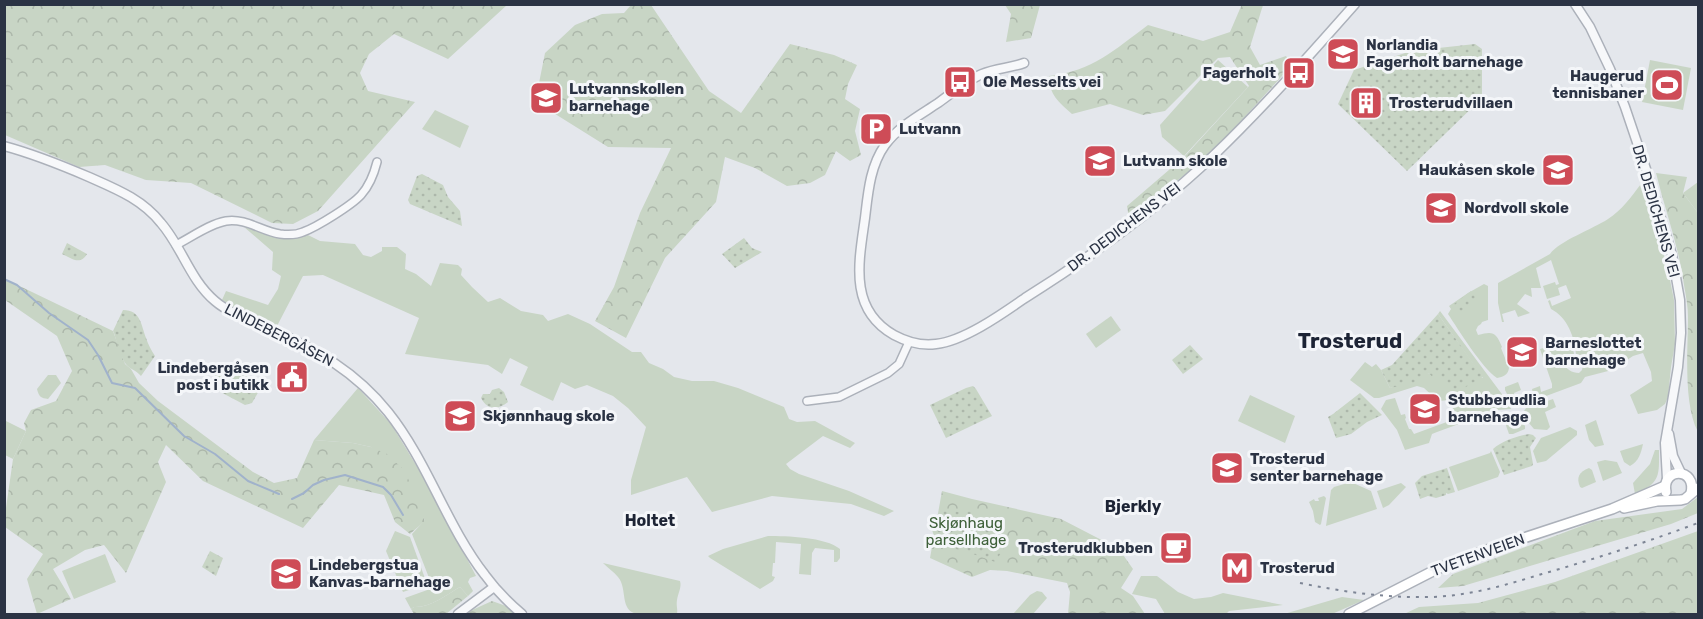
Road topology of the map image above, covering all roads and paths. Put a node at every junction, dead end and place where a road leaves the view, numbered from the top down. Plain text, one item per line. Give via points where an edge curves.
1 (1355, 4) edge
2 (1575, 4) edge
3 (1024, 63) dead end
4 (4, 146) edge
5 (377, 162) dead end
6 (176, 245) junction
7 (909, 342) junction
8 (807, 400) dead end
9 (1669, 430) junction
10 (1689, 475) edge
11 (1666, 483) junction
12 (1695, 490) edge
13 (1673, 499) junction
14 (1612, 509) junction
15 (494, 587) junction
16 (458, 615) edge
17 (522, 615) edge
18 (1349, 615) edge

1 - 7 street, DR. DEDICHENS VEI via 1213,156 1110,241 966,334 935,344
2 - 9 street, DR. DEDICHENS VEI via 1585,17 1625,107 1672,255 1681,333
3 - 7 street via 987,72 966,84 897,131 876,162 860,253 860,285 874,318 886,330
4 - 6 street, LINDEBERGÅSEN via 46,159 127,194 162,223
5 - 6 street via 375,173 358,199 301,233 281,234 228,221
6 - 15 street, LINDEBERGÅSEN via 214,301 326,357 375,397 403,431 468,550
7 - 8 street via 899,364 888,374 839,397
9 - 10 street, DR. DEDICHENS VEI via 1673,456
9 - 11 street, DR. DEDICHENS VEI via 1665,443
10 - 11 main road via 1673,474
10 - 12 main road
11 - 13 main road via 1667,494
11 - 14 main road, TVETENVEIEN
12 - 13 main road via 1681,500
13 - 14 main road, TVETENVEIEN
14 - 18 main road, TVETENVEIEN via 1451,563
15 - 16 street
15 - 17 street, LINDEBERGÅSEN

